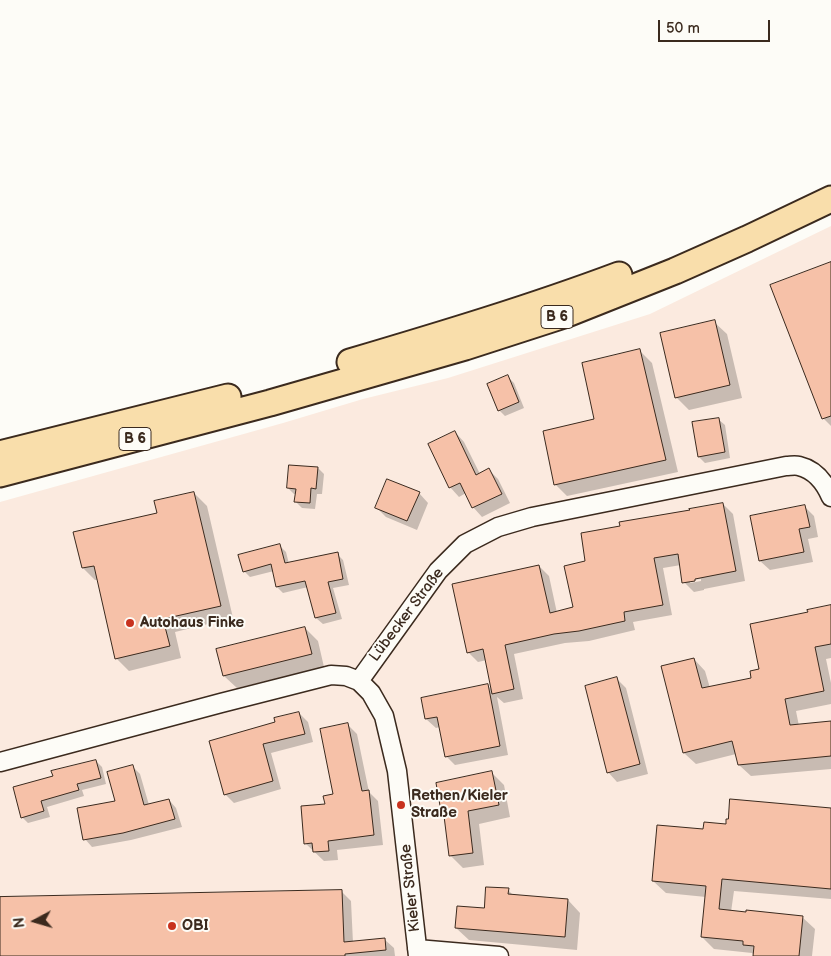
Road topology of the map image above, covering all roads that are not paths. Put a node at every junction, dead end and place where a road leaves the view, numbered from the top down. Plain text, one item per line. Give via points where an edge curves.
1 (831, 180) edge
2 (831, 199) edge
3 (0, 454) edge
4 (0, 474) edge
5 (831, 498) edge
6 (359, 681) junction
7 (0, 762) edge
8 (418, 953) edge
9 (499, 956) edge

1 - 3 highway, B 6 via 740,225 559,297 282,383
2 - 4 highway, B 6 via 674,271 567,314 270,403
5 - 6 street, Lübecker Straße via 825,484 814,473 799,466 786,466 532,517 498,527 465,544 438,571
6 - 7 street via 331,675
6 - 8 street, Kieler Straße via 371,693 384,716 397,771
8 - 9 street

